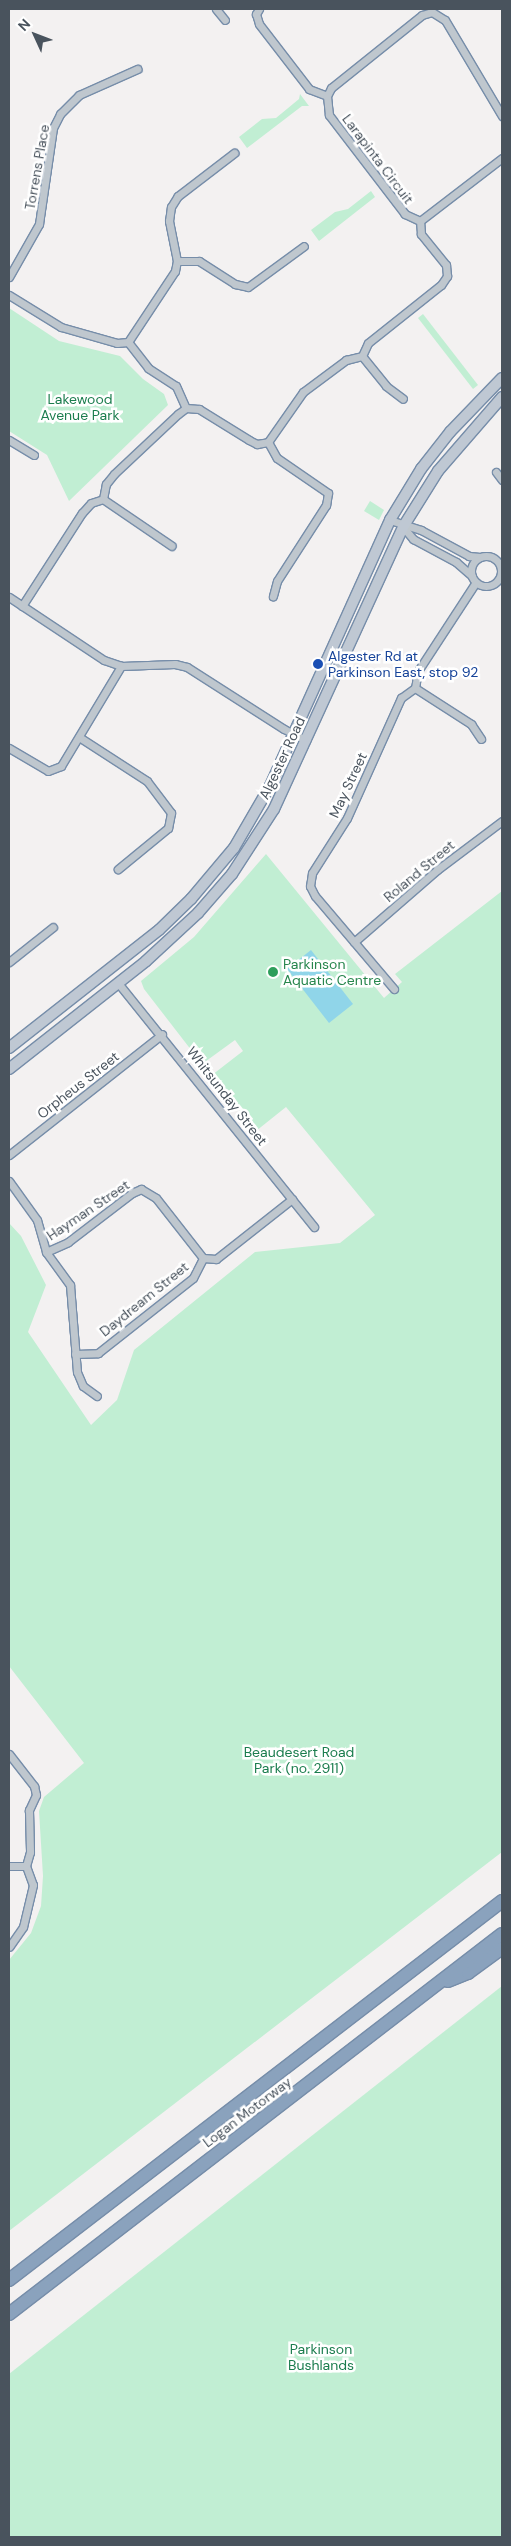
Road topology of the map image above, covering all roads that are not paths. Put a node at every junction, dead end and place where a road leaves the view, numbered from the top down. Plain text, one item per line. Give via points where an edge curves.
1 (216, 9) edge
2 (260, 9) edge
3 (432, 10) edge
4 (225, 20) dead end
5 (137, 68) dead end
6 (327, 96) junction
7 (502, 116) edge
8 (234, 152) dead end
9 (502, 158) edge
10 (420, 221) junction
11 (304, 246) dead end
12 (177, 261) junction
13 (9, 277) edge
14 (9, 295) edge
15 (128, 342) junction
16 (362, 356) junction
17 (502, 378) edge
18 (502, 397) edge
19 (403, 399) dead end
20 (186, 408) junction
21 (9, 440) edge
22 (268, 442) junction
23 (34, 455) dead end
24 (496, 472) dead end
25 (502, 480) edge
26 (103, 499) junction
27 (390, 520) junction
28 (403, 527) junction
29 (172, 546) dead end
30 (502, 554) edge
31 (480, 557) junction
32 (496, 560) junction
33 (502, 568) edge
34 (474, 579) junction
35 (494, 584) junction
36 (502, 588) edge
37 (273, 596) dead end
38 (9, 597) edge
39 (22, 606) junction
40 (121, 666) junction
41 (415, 688) junction
42 (294, 735) junction
43 (79, 737) junction
44 (481, 739) dead end
45 (306, 740) junction
46 (9, 748) edge
47 (502, 822) edge
48 (118, 869) dead end
49 (53, 927) dead end
50 (354, 942) junction
51 (9, 962) edge
52 (108, 971) junction
53 (118, 983) junction
54 (394, 989) dead end
55 (162, 1034) junction
56 (9, 1048) edge
57 (9, 1069) edge
58 (9, 1155) edge
59 (9, 1181) edge
60 (292, 1199) junction
61 (314, 1227) dead end
62 (46, 1252) junction
63 (203, 1258) junction
64 (75, 1354) junction
65 (97, 1396) dead end
66 (9, 1754) edge
67 (9, 1866) edge
68 (26, 1866) junction
69 (502, 1901) edge
70 (502, 1934) edge
71 (9, 1947) edge
72 (502, 1948) edge
73 (436, 1985) junction
74 (9, 2280) edge
75 (9, 2314) edge

1 - 4 street
2 - 6 street via 256,14 259,24 309,89
3 - 6 street via 337,81
3 - 7 street via 445,20
5 - 13 street, Torrens Place via 79,95 60,114 54,128 40,224
6 - 10 street, Larapinta Circuit via 329,115 404,214
8 - 12 street via 178,196 171,207 169,221
9 - 10 street, Larapinta Circuit
10 - 16 street via 421,234 446,265 447,276 368,343
11 - 12 street via 248,288 235,284 199,262
12 - 15 street via 175,271
14 - 15 street via 61,327 117,343
15 - 20 street via 148,368 176,386
16 - 19 street via 386,386
16 - 22 street via 346,360 303,392
17 - 27 main road, Algester Road via 450,432 421,470
18 - 28 main road, Algester Road via 438,471
20 - 22 street via 199,408 257,444
20 - 26 street via 114,474 106,484
21 - 23 street
22 - 37 street via 277,458 328,493 326,505 277,581
24 - 25 street
26 - 29 street
26 - 39 street via 91,503 82,512
27 - 28 street
27 - 42 main road, Algester Road
28 - 31 street via 421,530 462,553
28 - 34 street via 414,539 456,562
28 - 45 main road, Algester Road
30 - 32 street
31 - 32 street
31 - 34 street via 474,563
32 - 33 street
33 - 35 street
34 - 35 street via 485,586
34 - 41 street, May Street via 418,671
35 - 36 street
38 - 39 street
39 - 40 street via 104,660
40 - 42 street via 174,664 187,667
40 - 43 street
41 - 44 street via 471,724
41 - 50 street, May Street via 401,698 347,818 312,873 310,886 314,896
42 - 45 street
42 - 52 main road, Algester Road via 254,816 213,874 159,930
43 - 46 street via 61,766 48,771
43 - 48 street via 147,781 171,813 168,828
45 - 53 main road, Algester Road via 274,809 232,874 198,913
47 - 50 street, Roland Street via 438,870
49 - 51 street
50 - 54 street, May Street
52 - 53 main road
52 - 56 main road, Algester Road
53 - 55 street, Whitsunday Street
53 - 57 main road, Algester Road
55 - 58 street, Orpheus Street
55 - 60 street, Whitsunday Street
59 - 62 street via 37,1220
60 - 61 street, Whitsunday Street
60 - 63 street, Daydream Street via 216,1259
62 - 63 street, Hayman Street via 68,1242 141,1189 156,1198
62 - 64 street via 70,1285
63 - 64 street, Daydream Street via 193,1278 98,1353
64 - 65 street via 83,1386
66 - 68 street via 34,1786 36,1796 29,1810 30,1852
67 - 68 street
68 - 71 street via 33,1885 23,1927
69 - 74 highway, Logan Motorway
70 - 73 highway, Logan Motorway
72 - 73 highway via 468,1973
73 - 75 highway, Logan Motorway

